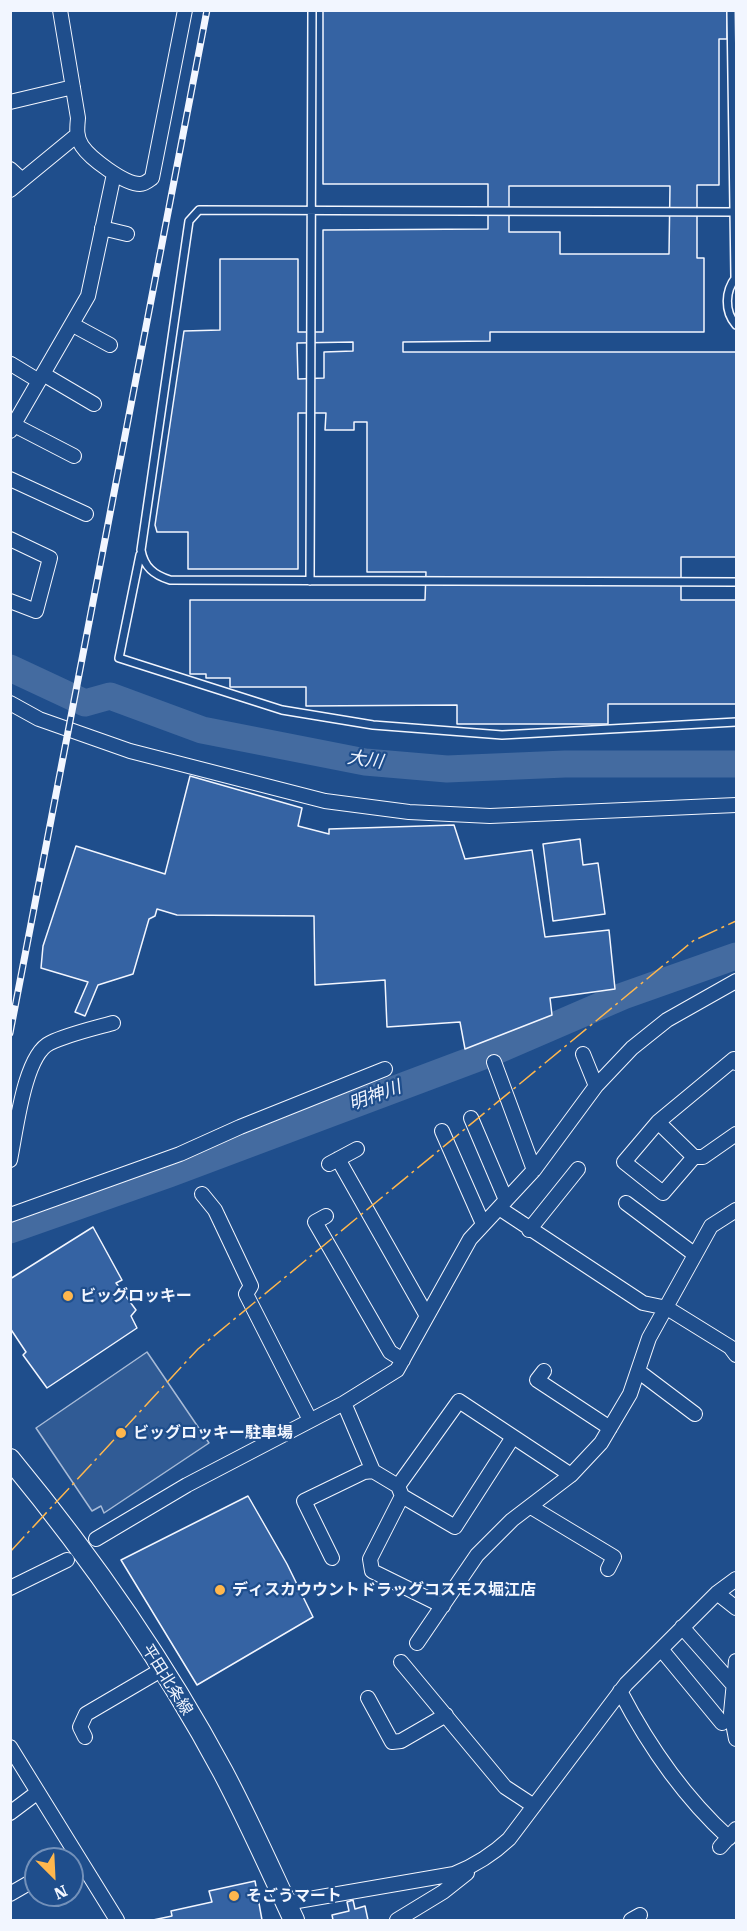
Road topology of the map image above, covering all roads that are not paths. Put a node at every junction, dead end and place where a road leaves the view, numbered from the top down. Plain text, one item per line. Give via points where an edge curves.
1 (60, 10) edge
2 (185, 10) edge
3 (312, 10) edge
4 (730, 10) edge
5 (73, 87) junction
6 (10, 102) edge
7 (77, 135) junction
8 (10, 169) edge
9 (114, 174) junction
10 (21, 179) junction
11 (10, 190) edge
12 (311, 210) junction
13 (735, 212) edge
14 (102, 228) junction
15 (127, 234) dead end
16 (736, 277) edge
17 (73, 325) junction
18 (736, 325) edge
19 (110, 345) dead end
20 (11, 364) edge
21 (41, 377) junction
22 (94, 404) dead end
23 (12, 428) edge
24 (74, 456) dead end
25 (10, 478) edge
26 (86, 514) dead end
27 (10, 539) edge
28 (142, 545) junction
29 (310, 581) junction
30 (736, 582) edge
31 (10, 601) edge
32 (10, 703) edge
33 (736, 722) edge
34 (736, 805) edge
35 (736, 981) edge
36 (113, 1023) dead end
37 (583, 1054) dead end
38 (494, 1062) dead end
39 (736, 1063) edge
40 (385, 1069) dead end
41 (596, 1086) junction
42 (471, 1118) dead end
43 (657, 1122) junction
44 (442, 1131) dead end
45 (736, 1134) edge
46 (357, 1149) dead end
47 (694, 1157) junction
48 (10, 1160) edge
49 (578, 1169) dead end
50 (534, 1170) junction
51 (202, 1194) dead end
52 (626, 1203) dead end
53 (502, 1204) junction
54 (736, 1210) edge
55 (10, 1215) edge
56 (326, 1216) dead end
57 (483, 1224) junction
58 (529, 1230) junction
59 (694, 1254) junction
60 (667, 1308) junction
61 (427, 1316) junction
62 (736, 1355) edge
63 (403, 1360) junction
64 (544, 1371) dead end
65 (638, 1371) junction
66 (344, 1403) junction
67 (695, 1414) dead end
68 (310, 1420) junction
69 (610, 1428) junction
70 (513, 1437) junction
71 (10, 1459) edge
72 (373, 1471) junction
73 (570, 1475) junction
74 (400, 1491) junction
75 (531, 1507) junction
76 (96, 1539) dead end
77 (332, 1558) dead end
78 (67, 1560) dead end
79 (608, 1569) dead end
80 (736, 1579) edge
81 (10, 1588) edge
82 (717, 1593) junction
83 (443, 1606) junction
84 (736, 1608) edge
85 (682, 1627) junction
86 (417, 1642) dead end
87 (661, 1649) junction
88 (736, 1661) edge
89 (401, 1662) dead end
90 (162, 1670) junction
91 (735, 1687) edge
92 (620, 1691) junction
93 (366, 1700) dead end
94 (446, 1715) junction
95 (722, 1723) dead end
96 (85, 1737) dead end
97 (736, 1739) edge
98 (10, 1747) edge
99 (38, 1792) junction
100 (534, 1806) junction
101 (10, 1813) edge
102 (728, 1838) edge
103 (68, 1847) edge
104 (477, 1865) junction
105 (84, 1872) edge
106 (24, 1886) edge
107 (10, 1894) edge
108 (290, 1912) edge
109 (117, 1920) edge
110 (397, 1920) edge

1 - 5 street
2 - 9 street via 152,178 137,184
3 - 12 lane
4 - 13 lane
5 - 6 street
5 - 7 street
7 - 9 street via 82,147
7 - 10 street
8 - 10 street
9 - 14 street
10 - 11 street
12 - 13 lane
12 - 28 lane via 199,210 189,221
12 - 29 lane
13 - 16 lane
14 - 15 street
14 - 17 street via 88,296
16 - 18 lane via 726,306
17 - 19 street
17 - 21 street
20 - 21 street
21 - 22 street
21 - 23 street
23 - 24 street
25 - 26 street
27 - 31 street via 50,558 36,611
28 - 29 lane via 143,561 159,577 170,580
28 - 33 lane via 119,658 237,697 282,710 373,725 502,735
29 - 30 lane
32 - 34 street via 39,719 130,751 325,801 371,808 478,816
35 - 41 street via 667,1020 632,1048
36 - 48 street via 48,1043 37,1053
37 - 41 street
38 - 50 street
39 - 43 street via 734,1059
40 - 55 street via 180,1154
41 - 50 street
42 - 53 street
43 - 47 street
43 - 47 street via 624,1162 663,1193
44 - 57 street
45 - 47 street via 704,1157
46 - 61 street via 334,1161
49 - 58 street
50 - 53 street
51 - 68 street via 215,1210 251,1286 246,1294
52 - 59 street
53 - 57 street
53 - 58 street
54 - 59 street via 711,1226
56 - 63 street via 315,1222 390,1352
57 - 61 street via 470,1239
58 - 60 street via 643,1303
59 - 60 street
60 - 62 street via 730,1347
60 - 65 street via 649,1338
61 - 63 street
63 - 66 street via 397,1370
64 - 69 street via 537,1380
65 - 67 street
65 - 69 street
66 - 68 street
66 - 72 street
68 - 76 street
69 - 73 street
70 - 73 street
70 - 74 street via 459,1401
70 - 74 street via 455,1527
71 - 90 main road, 平田北条線 via 86,1557
72 - 74 street
72 - 77 street via 304,1501
73 - 75 street
74 - 83 street via 370,1559 372,1571
75 - 79 street via 614,1557
75 - 83 street via 477,1555
78 - 81 street
80 - 82 street
82 - 84 street
82 - 85 street
83 - 86 street
85 - 87 street
85 - 91 street
87 - 92 street
87 - 95 street
88 - 91 street
89 - 94 street
90 - 96 street via 86,1714 80,1727
90 - 108 main road, 平田北条線 via 222,1770
91 - 97 street via 731,1713
92 - 100 street
92 - 102 street via 645,1737 705,1816
93 - 94 street via 392,1742 401,1741
94 - 100 street via 505,1787
98 - 99 street
99 - 101 street
99 - 103 street
100 - 104 street via 509,1839
104 - 108 street via 454,1874
104 - 110 street
105 - 109 street
106 - 107 street

